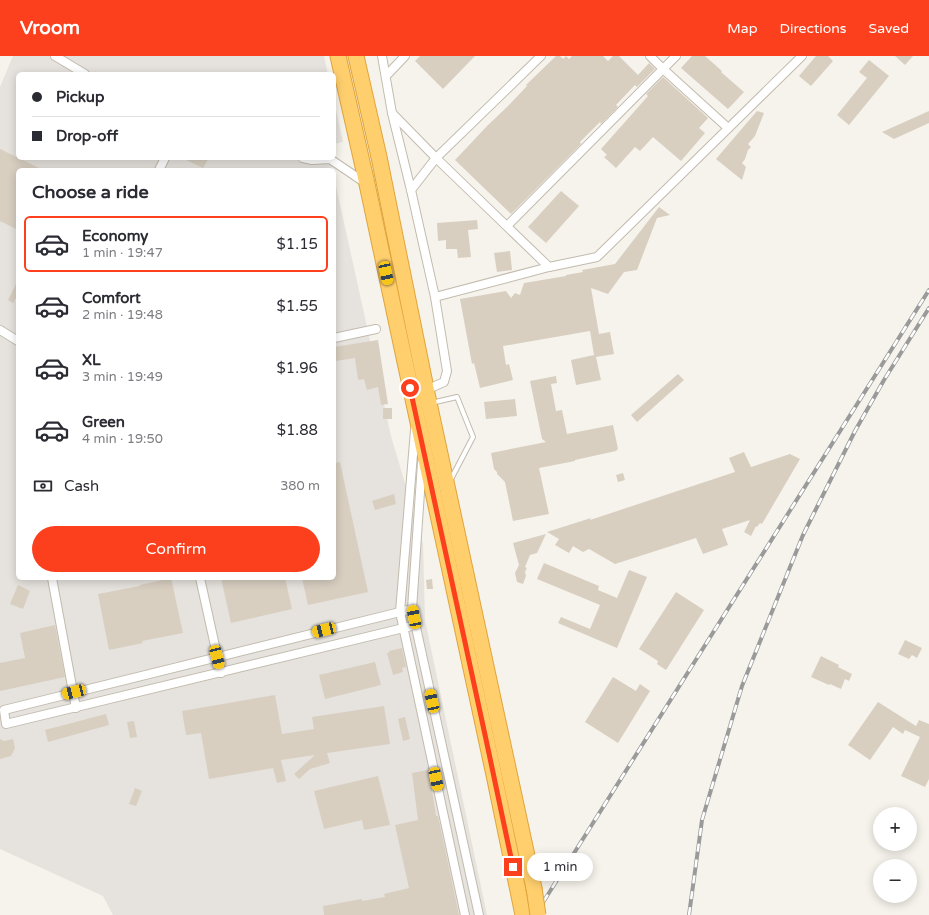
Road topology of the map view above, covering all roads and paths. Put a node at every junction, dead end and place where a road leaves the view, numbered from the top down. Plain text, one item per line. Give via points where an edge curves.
1 (55, 56) edge
2 (338, 56) edge
3 (356, 56) edge
4 (382, 56) edge
5 (405, 56) edge
6 (541, 56) edge
7 (650, 56) edge
8 (676, 56) edge
9 (802, 56) edge
10 (663, 69) junction
11 (83, 72) edge
12 (386, 76) junction
13 (392, 114) junction
14 (728, 128) junction
15 (436, 158) junction
16 (312, 160) edge
17 (330, 160) edge
18 (330, 160) edge
19 (367, 184) junction
20 (411, 190) junction
21 (507, 226) junction
22 (549, 267) junction
23 (435, 297) junction
24 (376, 329) dead end
25 (0, 330) edge
26 (336, 338) edge
27 (16, 340) edge
28 (428, 396) junction
29 (416, 415) junction
30 (423, 447) junction
31 (447, 486) junction
32 (52, 580) edge
33 (200, 580) edge
34 (412, 609) junction
35 (400, 612) junction
36 (416, 625) junction
37 (403, 628) junction
38 (217, 657) junction
39 (221, 672) junction
40 (74, 692) junction
41 (76, 708) junction
42 (523, 914) edge
43 (465, 915) edge
44 (479, 915) edge
45 (538, 915) edge

1 - 11 street
2 - 19 highway
3 - 28 highway
4 - 12 street
5 - 12 street
6 - 15 street
7 - 10 street
8 - 10 street
9 - 14 street
10 - 14 street
10 - 21 street
12 - 13 street
13 - 15 street
13 - 20 street
14 - 22 street via 597,258
15 - 20 street
15 - 21 street
16 - 17 street
18 - 19 street
19 - 29 highway
20 - 23 street
21 - 22 street
22 - 23 street
23 - 28 street via 447,371 444,382
24 - 26 street
25 - 27 street
28 - 31 highway
28 - 31 lane via 458,397 473,437
29 - 30 highway
29 - 35 street
30 - 34 street
30 - 42 highway
31 - 45 highway, bridge
32 - 40 street
33 - 38 street
34 - 35 street
34 - 36 street
35 - 37 street
35 - 38 street
36 - 37 street
36 - 44 street
37 - 39 street
37 - 43 street
38 - 39 street
38 - 40 street
39 - 41 street
40 - 41 street
40 - 41 street via 4,710 6,724

